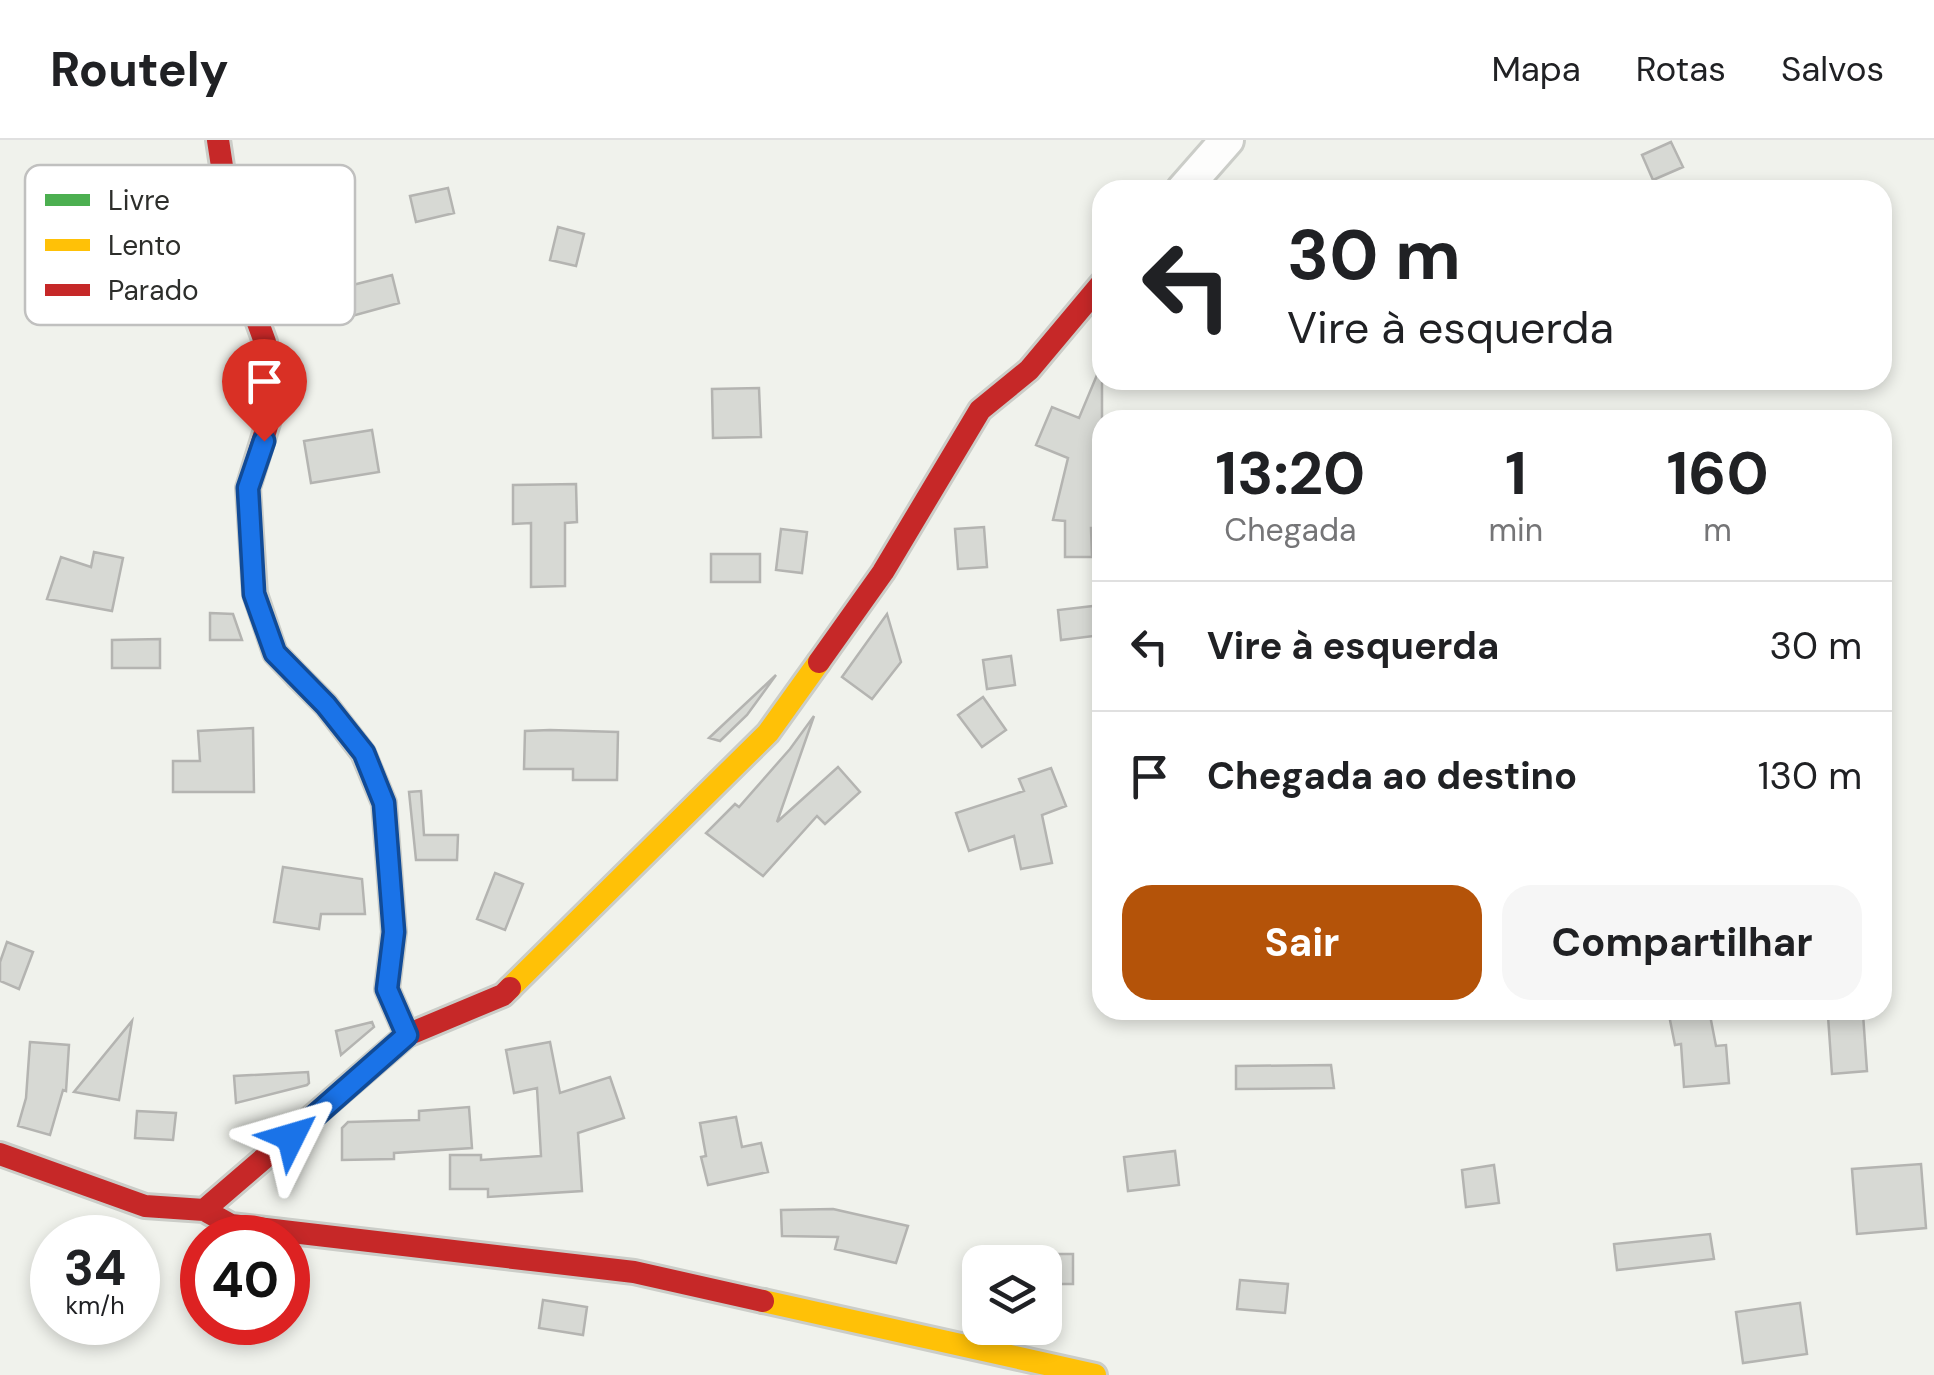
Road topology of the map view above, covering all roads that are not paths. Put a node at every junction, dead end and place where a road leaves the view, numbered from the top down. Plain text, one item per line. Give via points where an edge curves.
1 (218, 140) edge
2 (1227, 140) edge
3 (220, 165) edge
4 (1192, 180) edge
5 (1092, 295) edge
6 (259, 325) edge
7 (407, 1035) junction
8 (0, 1154) edge
9 (204, 1210) junction
10 (1095, 1375) edge

1 - 3 street
2 - 4 street
5 - 7 street via 1029,370 980,410 884,572 768,733 503,995
6 - 7 street via 275,400 248,488 254,594 275,653 364,753 384,803 394,932 387,989
7 - 9 street
8 - 9 street via 145,1206
9 - 10 street via 231,1226 634,1272

